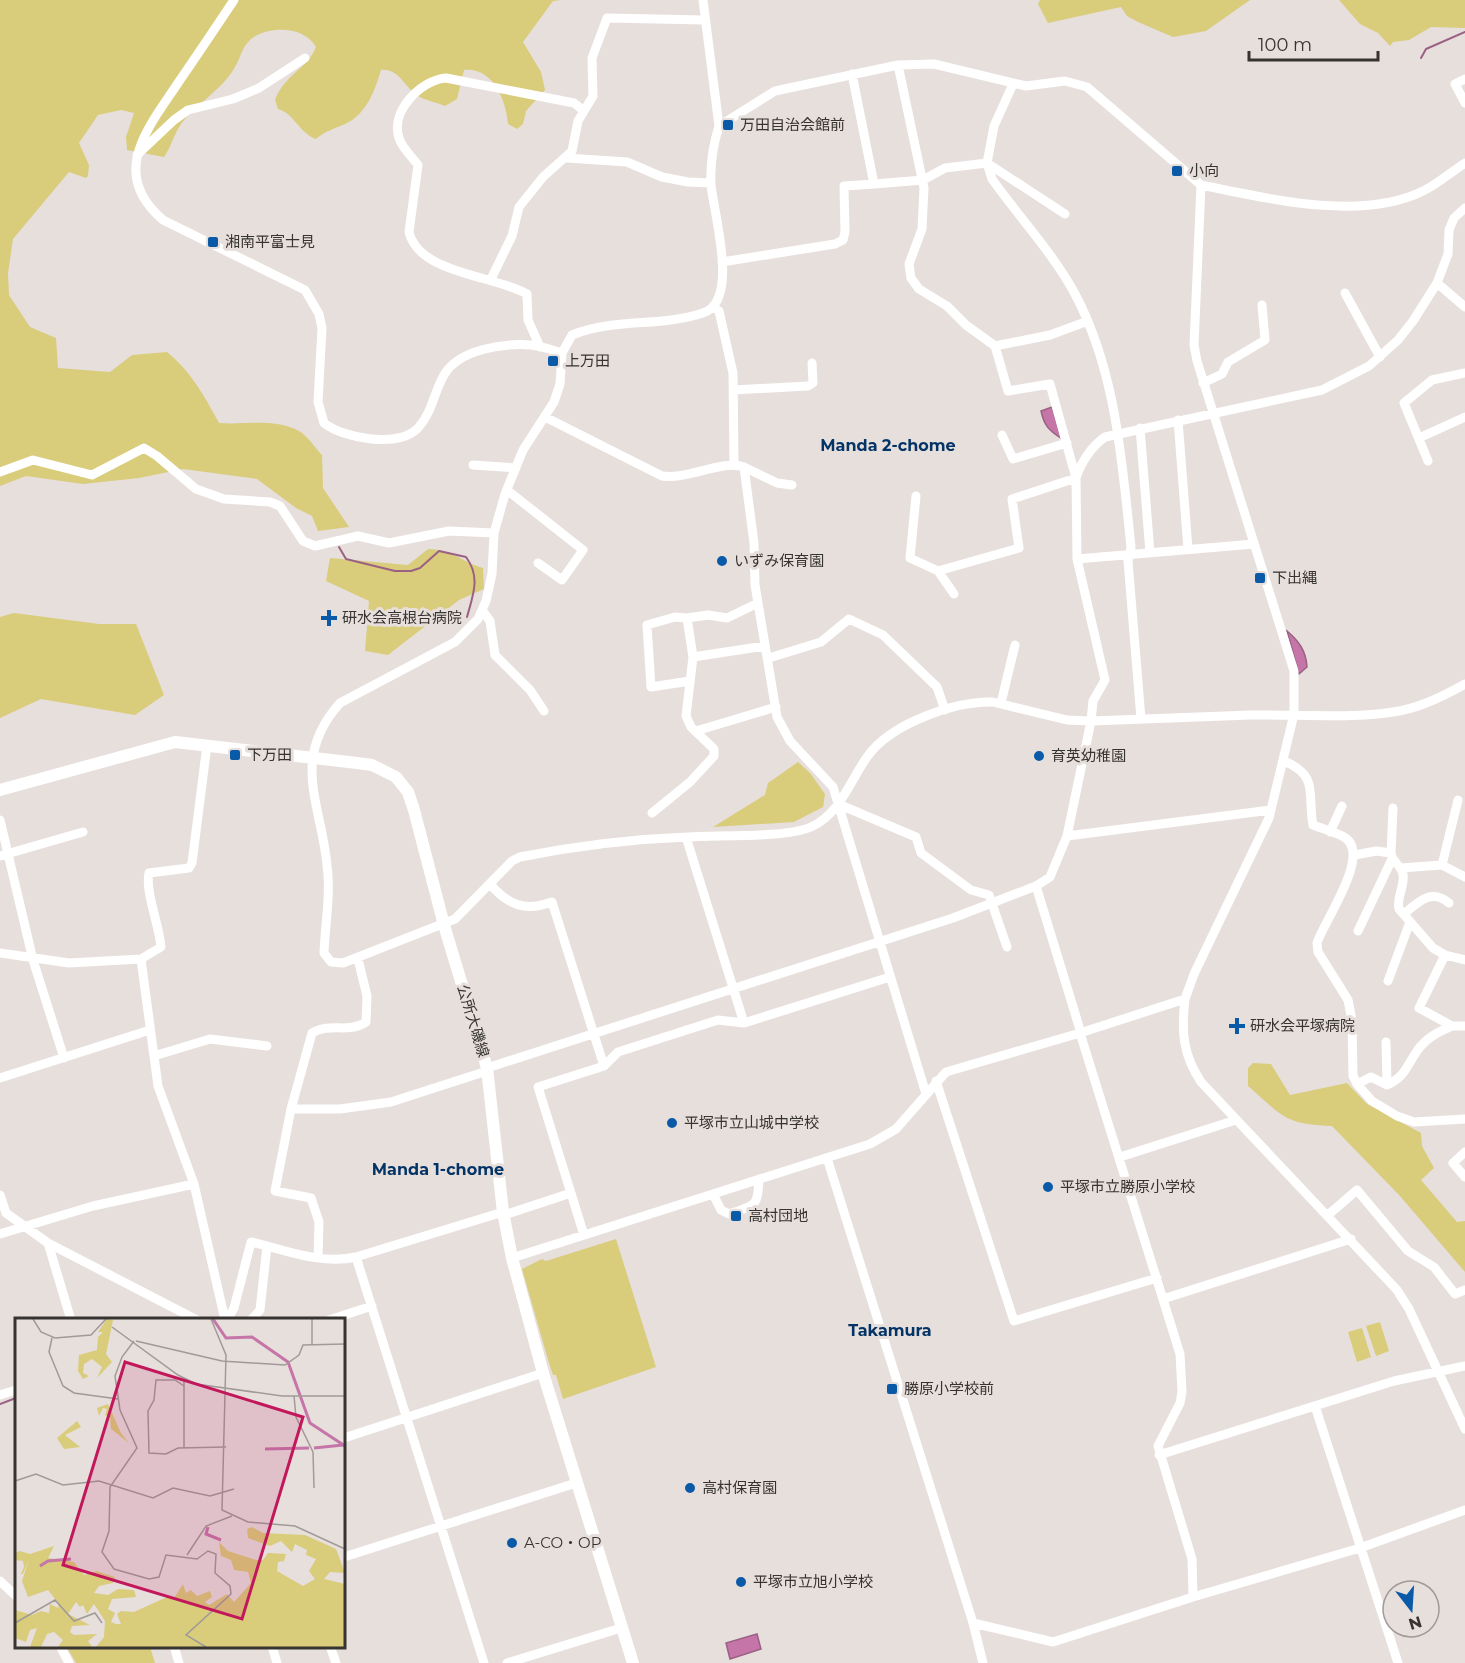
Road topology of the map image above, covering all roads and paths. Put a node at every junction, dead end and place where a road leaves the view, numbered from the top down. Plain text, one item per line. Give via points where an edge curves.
1 (234, 0) edge
2 (703, 0) edge
3 (705, 20) junction
4 (305, 58) dead end
5 (898, 65) junction
6 (852, 74) junction
7 (1465, 79) edge
8 (1013, 84) junction
9 (1465, 104) edge
10 (584, 111) junction
11 (718, 126) junction
12 (137, 155) junction
13 (567, 158) junction
14 (987, 163) junction
15 (1465, 163) edge
16 (923, 180) junction
17 (711, 183) junction
18 (874, 184) junction
19 (1201, 185) junction
20 (1465, 208) edge
21 (1065, 214) dead end
22 (722, 262) junction
23 (491, 279) junction
24 (1437, 283) junction
25 (1345, 293) dead end
26 (1262, 305) dead end
27 (1465, 307) edge
28 (714, 308) junction
29 (1088, 321) junction
30 (995, 346) junction
31 (540, 347) junction
32 (562, 353) junction
33 (1380, 357) junction
34 (812, 363) dead end
35 (1465, 373) edge
36 (1203, 383) junction
37 (734, 390) junction
38 (1213, 414) junction
39 (545, 417) junction
40 (1465, 417) edge
41 (1178, 420) junction
42 (1140, 428) junction
43 (1119, 433) junction
44 (1002, 435) dead end
45 (1419, 438) junction
46 (1067, 443) junction
47 (1428, 461) dead end
48 (473, 465) dead end
49 (739, 466) junction
50 (516, 468) junction
51 (0, 472) edge
52 (1076, 478) junction
53 (792, 485) dead end
54 (507, 490) junction
55 (916, 496) dead end
56 (494, 533) junction
57 (1254, 544) junction
58 (1188, 549) junction
59 (1150, 553) junction
60 (1131, 554) junction
61 (1077, 559) junction
62 (538, 563) dead end
63 (938, 572) junction
64 (954, 594) dead end
65 (758, 603) junction
66 (482, 610) junction
67 (687, 618) junction
68 (1016, 645) dead end
69 (765, 646) junction
70 (693, 657) junction
71 (769, 658) junction
72 (690, 681) junction
73 (1465, 684) edge
74 (1000, 703) junction
75 (776, 707) junction
76 (945, 710) junction
77 (544, 711) dead end
78 (1294, 714) junction
79 (1141, 719) junction
80 (1091, 721) junction
81 (696, 731) junction
82 (207, 745) junction
83 (311, 756) junction
84 (1284, 761) junction
85 (0, 790) edge
86 (1458, 800) dead end
87 (838, 804) junction
88 (1342, 807) dead end
89 (1393, 808) dead end
90 (1271, 810) junction
91 (652, 813) dead end
92 (0, 820) edge
93 (83, 832) dead end
94 (1330, 832) junction
95 (1067, 836) junction
96 (686, 837) junction
97 (4, 855) edge
98 (1355, 855) junction
99 (1391, 856) junction
100 (1442, 865) junction
101 (1401, 868) junction
102 (1465, 877) edge
103 (490, 884) junction
104 (1036, 886) junction
105 (993, 903) junction
106 (1449, 903) dead end
107 (1407, 918) junction
108 (444, 925) junction
109 (1358, 931) dead end
110 (879, 941) junction
111 (1007, 947) dead end
112 (0, 953) edge
113 (1445, 956) junction
114 (141, 959) junction
115 (358, 959) junction
116 (33, 960) junction
117 (1465, 960) edge
118 (890, 977) junction
119 (1388, 981) dead end
120 (733, 989) junction
121 (1185, 999) junction
122 (744, 1023) junction
123 (1465, 1025) edge
124 (1452, 1026) junction
125 (150, 1030) junction
126 (593, 1032) junction
127 (1081, 1033) junction
128 (1386, 1042) dead end
129 (267, 1046) dead end
130 (154, 1056) junction
131 (64, 1058) junction
132 (604, 1066) junction
133 (487, 1070) junction
134 (0, 1078) edge
135 (936, 1081) junction
136 (1357, 1084) junction
137 (1387, 1085) junction
138 (926, 1094) junction
139 (291, 1109) junction
140 (1465, 1119) edge
141 (1236, 1120) junction
142 (1465, 1152) edge
143 (1120, 1157) junction
144 (827, 1158) junction
145 (1465, 1177) edge
146 (759, 1179) junction
147 (194, 1184) junction
148 (571, 1193) junction
149 (713, 1194) junction
150 (0, 1195) edge
151 (504, 1214) junction
152 (1328, 1215) junction
153 (23, 1227) junction
154 (0, 1234) edge
155 (584, 1235) junction
156 (1351, 1239) junction
157 (48, 1243) junction
158 (267, 1246) junction
159 (356, 1257) junction
160 (318, 1258) junction
161 (512, 1258) junction
162 (1156, 1278) junction
163 (1465, 1290) edge
164 (1163, 1299) junction
165 (372, 1306) junction
166 (70, 1318) edge
167 (193, 1318) edge
168 (226, 1318) edge
169 (227, 1318) edge
170 (253, 1318) edge
171 (335, 1318) edge
172 (1465, 1366) edge
173 (1437, 1371) junction
174 (543, 1373) junction
175 (15, 1390) edge
176 (0, 1395) edge
177 (1315, 1406) junction
178 (407, 1418) junction
179 (1465, 1429) edge
180 (345, 1438) edge
181 (1159, 1455) junction
182 (576, 1483) junction
183 (1465, 1510) edge
184 (440, 1526) junction
185 (1360, 1548) junction
186 (345, 1557) edge
187 (0, 1581) edge
188 (15, 1595) edge
189 (1193, 1597) junction
190 (973, 1623) junction
191 (621, 1628) junction
192 (61, 1648) edge
193 (174, 1648) edge
194 (272, 1648) edge
195 (330, 1648) edge
196 (69, 1663) edge
197 (179, 1663) edge
198 (277, 1663) edge
199 (336, 1663) edge
200 (484, 1663) edge
201 (507, 1663) edge
202 (633, 1663) edge
203 (983, 1663) edge
204 (1398, 1663) edge

1 - 12 street via 142,137
2 - 3 street
3 - 10 street via 606,18 592,58 593,96
3 - 11 street
4 - 12 street via 260,88 188,110
5 - 6 street
5 - 8 street via 934,64
5 - 16 street
6 - 11 street via 775,91
6 - 18 street
7 - 9 street via 1455,84
8 - 14 street via 994,126
8 - 19 street via 1065,81 1087,87
10 - 13 street
10 - 23 street via 574,103 446,78 425,86 407,102 398,133 399,141 418,165 411,240 437,264
11 - 17 street
12 - 31 street via 142,194 163,220 305,290 322,328 318,402 321,417 330,428 344,435 410,435 427,415 444,374 462,357 485,350
13 - 17 street via 627,162 662,177
13 - 23 street via 543,177 519,207 512,236
14 - 16 street via 945,168
14 - 21 street
14 - 29 street via 992,179 1074,292
15 - 19 street via 1422,192 1356,208
16 - 18 street
16 - 30 street via 924,217 909,264 911,278 919,289 947,306
17 - 22 street
18 - 22 street via 844,186 843,240
19 - 36 street via 1194,345
20 - 24 street via 1451,224 1448,255
22 - 28 street via 720,300
23 - 31 street via 526,294 528,320
24 - 27 street
24 - 33 street via 1413,321
25 - 33 street
26 - 36 street via 1265,340 1228,362 1222,374
28 - 32 street via 689,316 580,332 572,335
28 - 37 street via 719,311
29 - 30 street via 1050,335
29 - 43 street
30 - 46 street via 1008,391 1050,384
31 - 32 street
32 - 39 street via 558,393
33 - 38 street via 1322,390
34 - 37 street via 813,383 808,386
35 - 45 street via 1432,380 1404,403
36 - 38 street
37 - 49 street
38 - 41 street
38 - 57 street
39 - 49 street via 662,476 680,477
39 - 50 street
40 - 45 street
41 - 42 street
41 - 58 street
42 - 43 street
42 - 59 street
43 - 52 street via 1096,443
43 - 60 street
44 - 46 street via 1013,459
45 - 47 street
46 - 52 street
48 - 50 street
49 - 53 street via 777,483
49 - 65 street
50 - 54 street
51 - 56 street via 33,460 92,475 144,448 196,489 224,499 280,506 303,541 315,546 358,536 389,543 449,531
52 - 61 street
52 - 63 street via 1012,499 1019,548
54 - 56 street
54 - 62 street via 583,550 562,580
55 - 63 street via 910,558
56 - 66 street via 492,574
57 - 58 street
57 - 78 street via 1294,671
58 - 59 street
59 - 60 street
60 - 61 street
60 - 79 street via 1128,561
61 - 80 street via 1105,674 1090,711
63 - 64 street
65 - 67 street via 727,618
65 - 69 street
66 - 77 street via 490,621 495,655 530,690
66 - 83 street via 470,630 455,642 340,703 327,720
67 - 70 street
67 - 72 street via 675,617 647,625 651,687
68 - 74 street
69 - 70 street
69 - 71 street
70 - 72 street
71 - 75 street
71 - 76 street via 821,642 849,619 883,635 937,687
72 - 81 street via 686,716
73 - 78 street via 1422,704 1392,712
74 - 76 street via 981,702
74 - 80 street via 1067,720
75 - 81 street
75 - 87 street via 781,729 833,787
76 - 87 street via 915,720 877,745
78 - 79 street
78 - 84 street
79 - 80 street
80 - 95 street
81 - 91 street via 714,749 714,756
82 - 83 main road, 公所大磯線
82 - 85 main road, 公所大磯線 via 175,742
82 - 114 street via 192,863 189,868 149,873 147,884 161,947
83 - 108 main road, 公所大磯線 via 372,765 403,784 414,810
83 - 115 street via 315,802 328,866 324,953 331,962
84 - 90 street
84 - 94 street via 1307,777 1313,825
86 - 100 street
87 - 96 street via 804,830
87 - 105 street via 916,837 921,854 971,890 989,894
87 - 110 street
88 - 94 street
89 - 99 street
90 - 95 street
90 - 121 street
92 - 97 street
93 - 97 street
94 - 98 street via 1345,837
95 - 104 street via 1050,877
96 - 103 street via 520,856
96 - 120 street
97 - 116 street
98 - 99 street via 1376,851
98 - 136 street via 1335,909 1317,943 1318,952 1348,1000 1353,1076
99 - 101 street
99 - 109 street
100 - 101 street
100 - 102 street
101 - 107 street via 1404,883 1397,903
103 - 108 street via 462,913
103 - 126 street via 510,903 522,907 552,902
104 - 105 street
104 - 127 street
105 - 110 street
105 - 111 street
106 - 107 street via 1441,897 1429,896
107 - 113 street
107 - 119 street
108 - 115 street
108 - 133 main road, 公所大磯線
110 - 118 street
110 - 120 street
112 - 116 street
113 - 117 street
113 - 124 street via 1419,1008
114 - 116 street via 69,963
114 - 125 street
115 - 139 street via 367,996 366,1022 357,1028 320,1028 312,1033
116 - 131 street
118 - 122 street
118 - 138 street
120 - 122 street
120 - 126 street
121 - 127 street
121 - 141 street via 1181,1026 1190,1065
122 - 132 street via 718,1020 618,1052
123 - 124 street
124 - 137 street via 1423,1043 1400,1080
125 - 130 street
125 - 131 street
126 - 132 street
126 - 133 street
127 - 135 street via 955,1067
127 - 143 street
128 - 137 street
129 - 130 street via 210,1039
130 - 147 street via 158,1086
131 - 134 street
132 - 148 street via 537,1087
133 - 139 street via 391,1102
133 - 151 main road, 公所大磯線
135 - 138 street
135 - 162 street via 1014,1321
136 - 137 street via 1371,1077
136 - 140 street via 1372,1101 1414,1122
138 - 144 street via 884,1137
139 - 160 street via 275,1191 311,1198 319,1222
141 - 143 street
141 - 152 street
142 - 145 street via 1453,1164
143 - 162 street
144 - 146 street
144 - 190 street
146 - 149 street
146 - 149 street via 754,1205 729,1214 721,1210
147 - 153 street via 93,1206
147 - 168 street
148 - 151 street
148 - 155 street
149 - 155 street
150 - 153 street via 6,1213
151 - 159 street
151 - 161 main road, 公所大磯線
152 - 156 street
152 - 163 street via 1357,1190 1408,1251 1434,1267 1455,1294
153 - 154 street
153 - 157 street
155 - 161 street
156 - 164 street
156 - 173 street via 1397,1290
157 - 166 street
157 - 167 street
158 - 160 street
158 - 169 street via 251,1242 234,1308
158 - 170 street via 260,1310
159 - 160 street
159 - 165 street
161 - 174 main road, 公所大磯線
162 - 164 street
164 - 181 street via 1180,1353 1182,1392 1158,1446
165 - 171 street
165 - 178 street
172 - 173 street
173 - 177 street
173 - 179 street
174 - 178 street
174 - 182 main road, 公所大磯線
175 - 176 street
177 - 181 street
177 - 185 street
178 - 180 street
178 - 184 street
181 - 189 street via 1192,1559
182 - 184 street
182 - 191 main road, 公所大磯線
183 - 185 street
184 - 186 street
184 - 200 street
185 - 189 street
185 - 204 street
187 - 188 street
189 - 190 street via 1053,1642
190 - 203 street
191 - 201 street
191 - 202 main road, 公所大磯線
192 - 196 street
193 - 197 street
194 - 198 street
195 - 199 street

